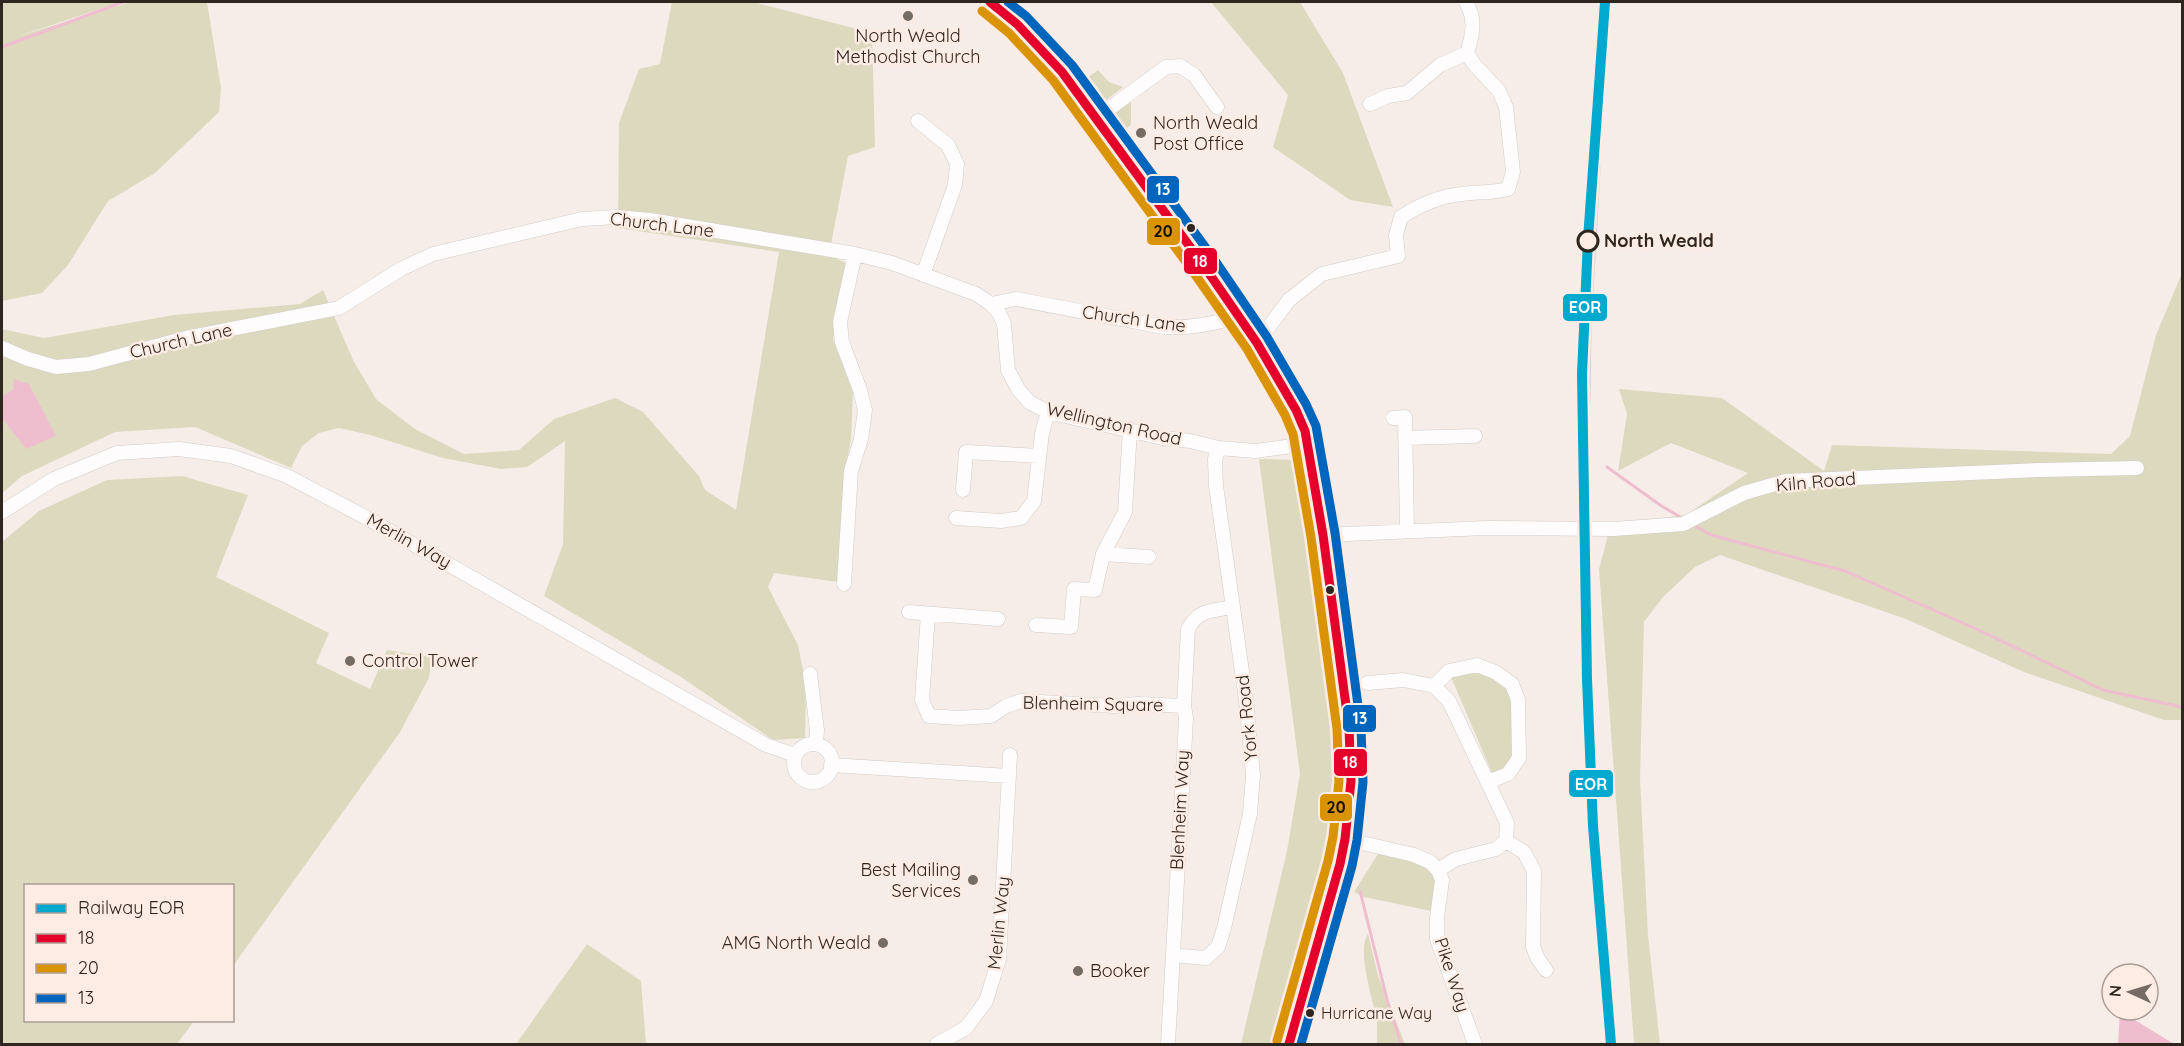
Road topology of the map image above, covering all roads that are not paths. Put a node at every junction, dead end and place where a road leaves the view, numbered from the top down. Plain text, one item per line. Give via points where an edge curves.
1 (990, 2) edge
2 (1466, 2) edge
3 (1467, 53) junction
4 (1370, 104) dead end
5 (1217, 107) dead end
6 (1095, 119) junction
7 (918, 121) dead end
8 (855, 254) junction
9 (923, 275) junction
10 (992, 304) junction
11 (1228, 319) dead end
12 (1257, 343) junction
13 (2, 348) edge
14 (1048, 412) junction
15 (1393, 418) dead end
16 (1130, 429) junction
17 (1474, 436) dead end
18 (1405, 438) junction
19 (1307, 444) junction
20 (1219, 448) junction
21 (1039, 456) junction
22 (2138, 468) dead end
23 (963, 490) dead end
24 (2, 512) edge
25 (956, 518) dead end
26 (1407, 531) junction
27 (1323, 535) junction
28 (1103, 554) junction
29 (1149, 556) dead end
30 (844, 584) dead end
31 (1232, 607) junction
32 (909, 612) dead end
33 (928, 614) junction
34 (998, 619) dead end
35 (1036, 625) dead end
36 (810, 674) dead end
37 (1367, 683) dead end
38 (1434, 686) junction
39 (1184, 706) junction
40 (816, 744) junction
41 (1010, 755) dead end
42 (795, 756) junction
43 (831, 765) junction
44 (1009, 776) junction
45 (1488, 782) junction
46 (1345, 839) junction
47 (1506, 841) junction
48 (1438, 870) junction
49 (1182, 956) dead end
50 (1546, 970) dead end
51 (937, 1044) edge
52 (1168, 1044) edge
53 (1289, 1044) edge
54 (1475, 1044) edge

1 - 6 main road via 1017,24 1062,72
2 - 3 street via 1474,17
3 - 4 street via 1440,65 1407,93
3 - 12 street via 1499,91 1506,107 1513,172 1508,189 1459,194 1417,207 1401,218 1396,235 1398,256 1322,274 1289,300
5 - 6 street via 1194,75 1180,66 1166,68
6 - 12 main road
7 - 9 street via 948,145 957,164 955,185
8 - 9 street, Church Lane
8 - 13 street, Church Lane via 650,220 582,219 433,254 339,308 190,337 89,364 56,367
8 - 30 street via 840,322 842,342 865,410 851,471
9 - 10 street, Church Lane via 976,294
10 - 11 street, Church Lane via 1016,299 1164,327 1186,328
10 - 14 street, Wellington Road via 1004,324 1008,370 1029,402
12 - 19 main road via 1296,410
14 - 16 street, Wellington Road
14 - 21 street
15 - 18 street via 1405,417
16 - 20 street, Wellington Road
16 - 28 street via 1125,512
17 - 18 street
18 - 26 street
19 - 20 street, Wellington Road via 1255,451
19 - 27 main road
20 - 31 street, York Road via 1215,459 1216,486
21 - 23 street via 966,452
21 - 25 street via 1034,501 1021,518
22 - 26 street, Kiln Road via 1786,481 1744,494 1683,524 1613,529
24 - 42 street, Merlin Way via 54,479 117,453 178,449 231,456 287,476 367,518 766,745
26 - 27 street, Kiln Road
27 - 46 main road via 1349,728 1351,781
28 - 29 street
28 - 35 street via 1095,590 1074,589 1071,627
31 - 39 street, Blenheim Way via 1204,613 1194,618 1188,628
31 - 49 street, York Road via 1251,745 1250,814 1218,947 1206,958
32 - 33 street
33 - 34 street
33 - 39 street, Blenheim Square via 922,700 929,716 991,717 1021,701
36 - 40 street
37 - 38 street via 1403,680
38 - 45 street via 1449,701
38 - 45 street via 1449,671 1478,665 1512,684 1518,700 1519,758 1508,774
39 - 52 street, Blenheim Way
40 - 42 street via 806,745
40 - 43 street via 826,749
41 - 44 street, Merlin Way
42 - 43 street via 796,773 806,781 827,776
43 - 44 street
44 - 51 street, Merlin Way via 999,958 986,1001 966,1028
45 - 47 street via 1507,823
46 - 48 street via 1414,855
46 - 53 main road
47 - 48 street via 1496,849 1456,860
47 - 50 street via 1524,852 1534,871 1533,947
48 - 54 street, Pike Way via 1442,880 1437,939

